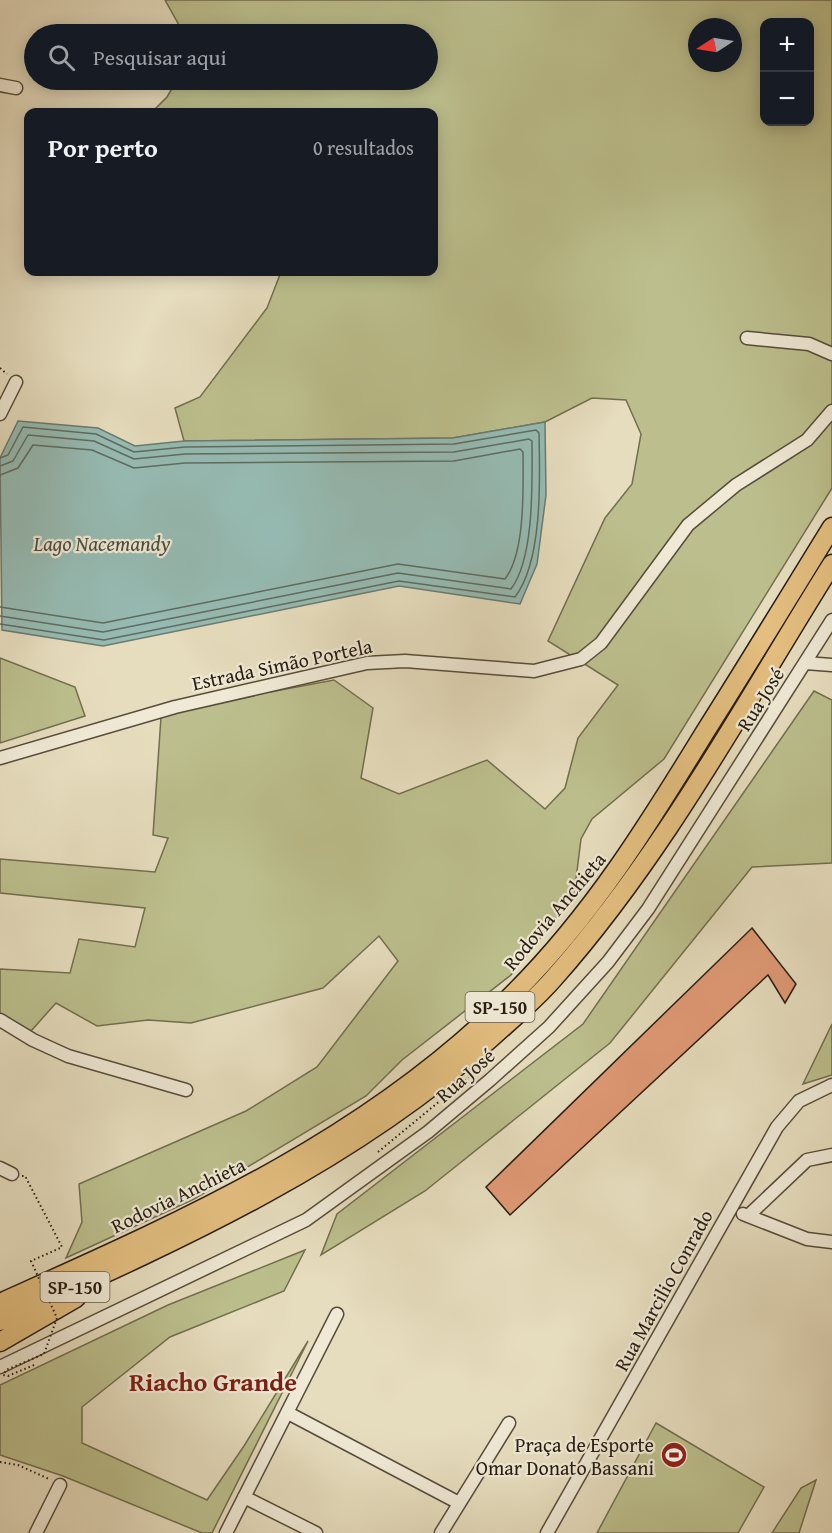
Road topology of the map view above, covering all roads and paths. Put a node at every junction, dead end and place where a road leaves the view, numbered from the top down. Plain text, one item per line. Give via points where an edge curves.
1 (0, 85) edge
2 (16, 88) dead end
3 (747, 338) dead end
4 (832, 354) edge
5 (16, 382) dead end
6 (832, 411) edge
7 (0, 414) edge
8 (832, 527) edge
9 (832, 564) edge
10 (832, 620) edge
11 (805, 663) junction
12 (832, 665) edge
13 (0, 758) edge
14 (0, 1020) edge
15 (832, 1085) edge
16 (186, 1090) dead end
17 (832, 1155) edge
18 (0, 1168) edge
19 (12, 1174) joint
20 (731, 1210) junction
21 (748, 1215) junction
22 (832, 1242) edge
23 (151, 1253) junction
24 (0, 1303) edge
25 (337, 1314) dead end
26 (0, 1321) edge
27 (0, 1342) edge
28 (34, 1365) dead end
29 (0, 1367) edge
30 (288, 1413) junction
31 (509, 1424) dead end
32 (0, 1462) edge
33 (60, 1485) joint
34 (244, 1497) junction
35 (459, 1503) junction
36 (36, 1533) edge
37 (226, 1533) edge
38 (316, 1533) edge
39 (441, 1533) edge
40 (547, 1533) edge

1 - 2 street
3 - 4 street via 808,344
5 - 7 street
6 - 13 street, Estrada Simão Portela via 807,440 736,485 688,525 601,643 581,658 534,671 405,661 367,663 186,704
8 - 24 highway, Rodovia Anchieta / SP-150 via 613,878 516,992 467,1038 382,1105 308,1153 182,1220
9 - 23 highway, Rodovia Anchieta / SP-150 via 661,839 619,899 552,980 444,1080 392,1119 276,1190
10 - 11 street, Rua José
11 - 12 street
11 - 29 street, Rua José via 705,823 615,953 549,1027 490,1080 428,1132 306,1220
14 - 16 street via 59,1052
15 - 20 street, Rua Marcilio Conrado via 799,1101 787,1113
17 - 21 street via 807,1160
18 - 19 street
19 - 28 path, bridge via 25,1176 62,1247 31,1261 57,1318 44,1354 6,1370 3,1375
20 - 21 street
20 - 40 street, Rua Marcilio Conrado
21 - 22 street via 807,1239
23 - 26 highway, Rodovia Anchieta / SP-150
23 - 27 highway
25 - 30 street
30 - 34 street
30 - 35 street
31 - 35 street
32 - 33 path via 18,1465
33 - 36 street
34 - 37 street
34 - 38 street
35 - 39 street

